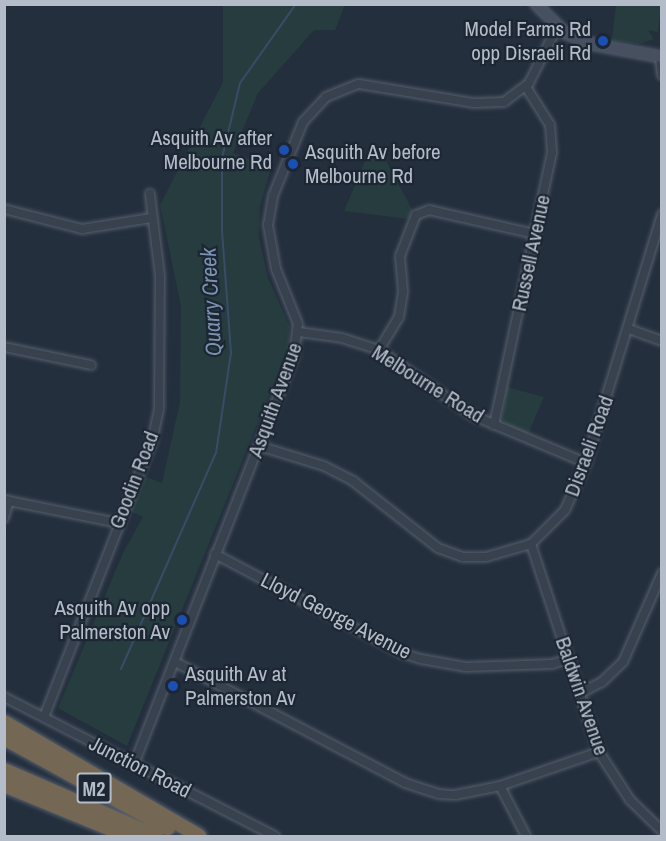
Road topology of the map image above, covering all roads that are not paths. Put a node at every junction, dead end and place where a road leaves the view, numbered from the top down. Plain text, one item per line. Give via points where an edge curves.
1 (536, 4) edge
2 (557, 27) junction
3 (661, 57) edge
4 (662, 75) edge
5 (526, 87) junction
6 (150, 194) dead end
7 (4, 209) edge
8 (662, 214) edge
9 (151, 218) junction
10 (535, 234) junction
11 (629, 329) junction
12 (299, 332) junction
13 (662, 341) edge
14 (4, 347) edge
15 (379, 350) junction
16 (91, 365) dead end
17 (494, 425) junction
18 (259, 446) junction
19 (586, 463) junction
20 (7, 501) edge
21 (4, 518) edge
22 (118, 523) junction
23 (531, 544) junction
24 (215, 554) junction
25 (662, 573) edge
26 (568, 659) junction
27 (175, 662) junction
28 (579, 694) junction
29 (4, 697) edge
30 (44, 717) junction
31 (4, 722) edge
32 (4, 738) edge
33 (599, 752) junction
34 (134, 764) junction
35 (4, 770) edge
36 (4, 785) edge
37 (500, 786) junction
38 (662, 831) edge
39 (128, 837) edge
40 (156, 837) edge
41 (184, 837) edge
42 (199, 837) edge
43 (275, 837) edge
44 (526, 837) edge

1 - 2 street
2 - 3 street via 591,45
2 - 5 street
3 - 4 street
5 - 10 street, Russell Avenue via 546,116 553,137
5 - 12 street, Asquith Avenue via 509,99 486,104 359,84 337,90 309,112 273,196 268,225 276,269 295,312
6 - 9 street, Goodin Road
7 - 9 street via 81,229
8 - 11 street, Disraeli Road
9 - 22 street, Goodin Road via 160,276 159,408 152,442
10 - 15 street via 429,210 416,215 400,256 403,291 399,317
10 - 17 street, Russell Avenue
11 - 13 street
11 - 19 street, Disraeli Road
12 - 15 street, Melbourne Road via 342,338
12 - 18 street, Asquith Avenue via 291,366
14 - 16 street
15 - 17 street, Melbourne Road via 450,403
17 - 19 street, Melbourne Road
18 - 23 street, Disraeli Road via 307,460 353,481 438,548 463,557 486,557
18 - 24 street, Asquith Avenue
19 - 23 street, Disraeli Road via 565,510
20 - 21 street
20 - 22 street
22 - 30 street, Goodin Road
23 - 26 street, Baldwin Avenue
24 - 26 street, Lloyd George Avenue via 402,653 421,659 466,667 552,664
24 - 27 street, Asquith Avenue
25 - 28 street via 623,662 602,682
26 - 28 street, Baldwin Avenue
27 - 34 street, Asquith Avenue
27 - 37 street via 421,790 455,795
28 - 33 street, Baldwin Avenue
29 - 30 street, Junction Road
30 - 34 street, Junction Road
31 - 42 highway
32 - 41 highway, M2
33 - 37 street
33 - 38 street, Baldwin Avenue via 630,800
34 - 43 street, Junction Road
35 - 40 highway, M2
36 - 39 highway
37 - 44 street

